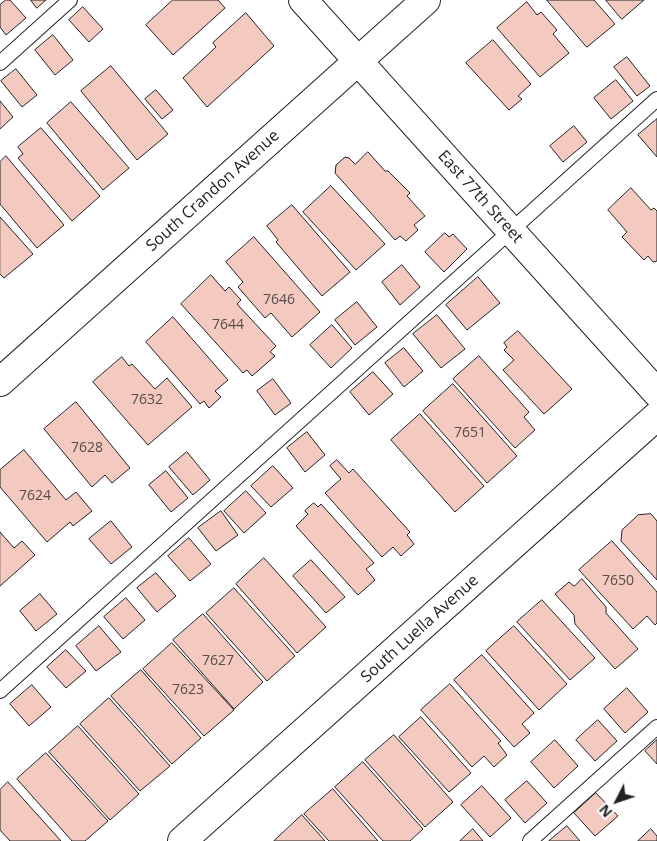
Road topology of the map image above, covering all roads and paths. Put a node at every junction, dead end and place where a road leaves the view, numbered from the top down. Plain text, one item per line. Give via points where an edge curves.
1 (70, 0) edge
2 (303, 0) edge
3 (426, 0) edge
4 (358, 61) junction
5 (0, 62) edge
6 (657, 99) edge
7 (511, 231) junction
8 (0, 382) edge
9 (657, 393) edge
10 (657, 416) edge
11 (0, 691) edge
12 (657, 727) edge
13 (182, 841) edge
14 (530, 841) edge

1 - 5 lane
2 - 4 street, East 77th Street
3 - 4 street, South Crandon Avenue
4 - 7 street, East 77th Street
4 - 8 street, South Crandon Avenue
6 - 7 lane
7 - 9 street, East 77th Street
7 - 11 lane
10 - 13 street, South Luella Avenue
12 - 14 lane

